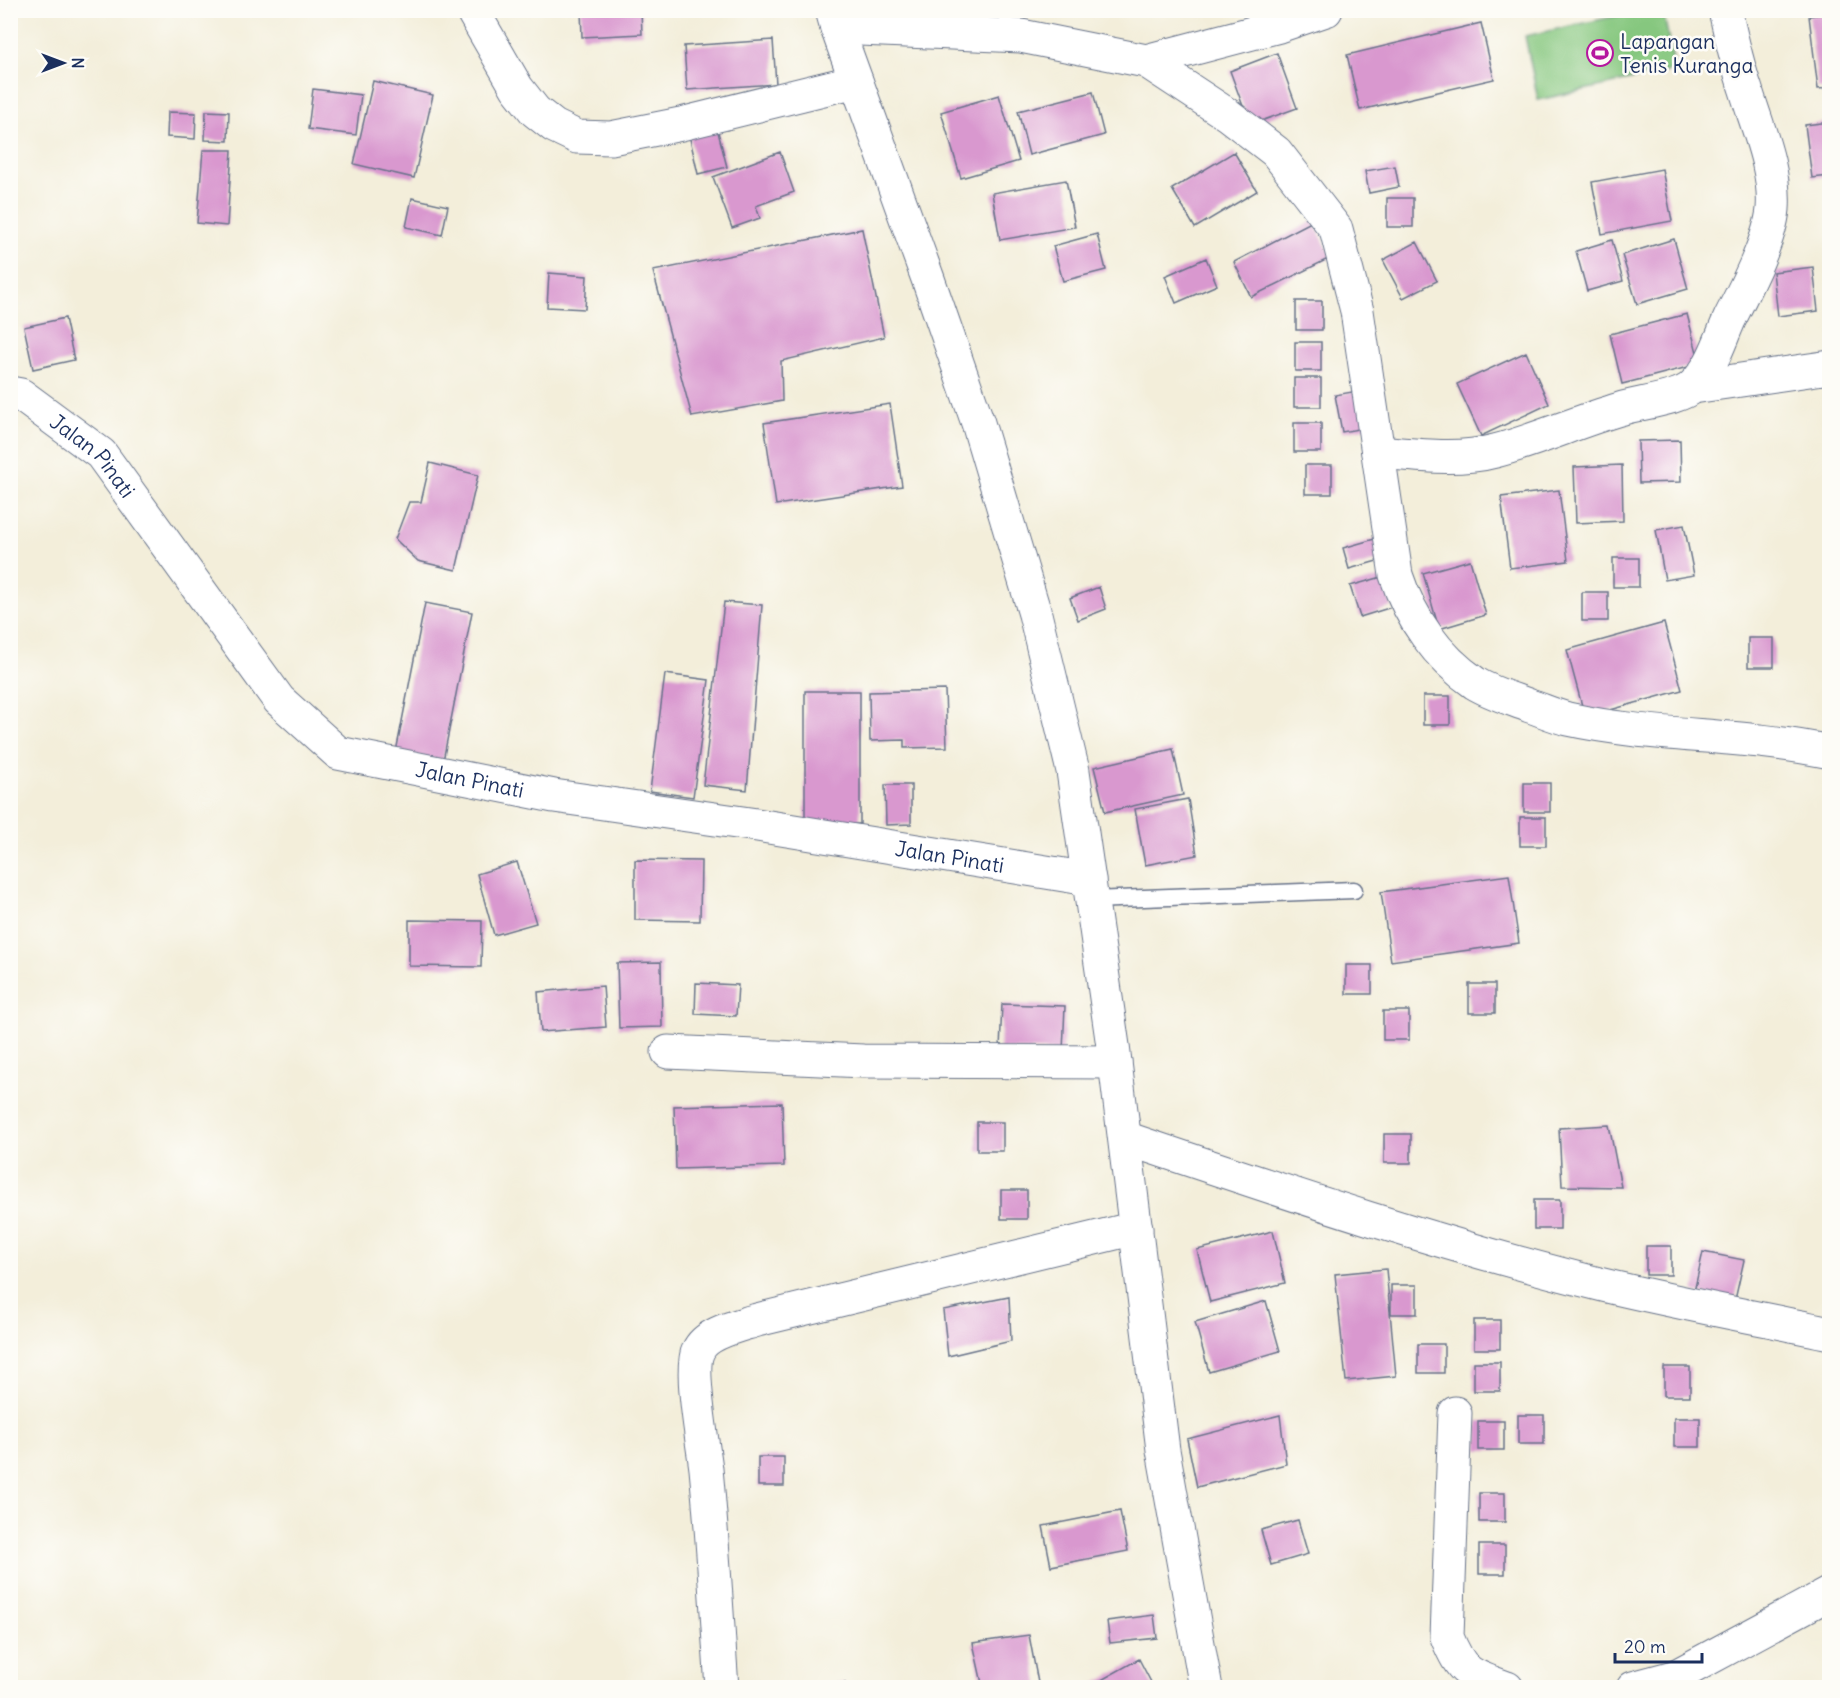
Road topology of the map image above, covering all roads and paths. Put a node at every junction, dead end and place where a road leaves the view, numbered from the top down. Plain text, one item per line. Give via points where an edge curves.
1 (472, 10) edge
2 (1326, 10) edge
3 (1725, 10) edge
4 (834, 19) edge
5 (1146, 61) junction
6 (856, 81) junction
7 (1830, 367) edge
8 (1693, 387) junction
9 (10, 393) edge
10 (1378, 452) junction
11 (1830, 752) edge
12 (1091, 890) junction
13 (1354, 890) dead end
14 (668, 1052) dead end
15 (1115, 1062) junction
16 (1125, 1138) junction
17 (1136, 1228) junction
18 (1830, 1333) edge
19 (1455, 1413) dead end
20 (1830, 1593) edge
21 (723, 1688) edge
22 (1206, 1688) edge
23 (1507, 1688) edge
24 (1633, 1688) edge

1 - 6 street via 516,88 535,111 554,126 577,136 611,138
2 - 5 street
3 - 8 street via 1766,156 1773,210 1748,284 1715,357
4 - 5 street via 1021,36
4 - 6 street
5 - 10 street via 1276,152 1336,229 1357,311
6 - 12 street via 978,423 1035,614 1073,771
7 - 8 street
8 - 10 street via 1494,452 1447,457
9 - 12 street, Jalan Pinati via 21,395 101,454 279,700 338,753 554,795 757,825
10 - 11 street via 1396,575 1405,600 1430,639 1456,668 1478,684 1567,719
12 - 13 lane
12 - 15 street
14 - 15 street via 863,1061
15 - 16 street
16 - 17 street
16 - 18 street via 1444,1241 1602,1284
17 - 21 street via 757,1320 703,1343 696,1354 696,1381
17 - 22 street via 1163,1450
19 - 23 street via 1447,1637 1466,1671
20 - 24 street via 1674,1677

